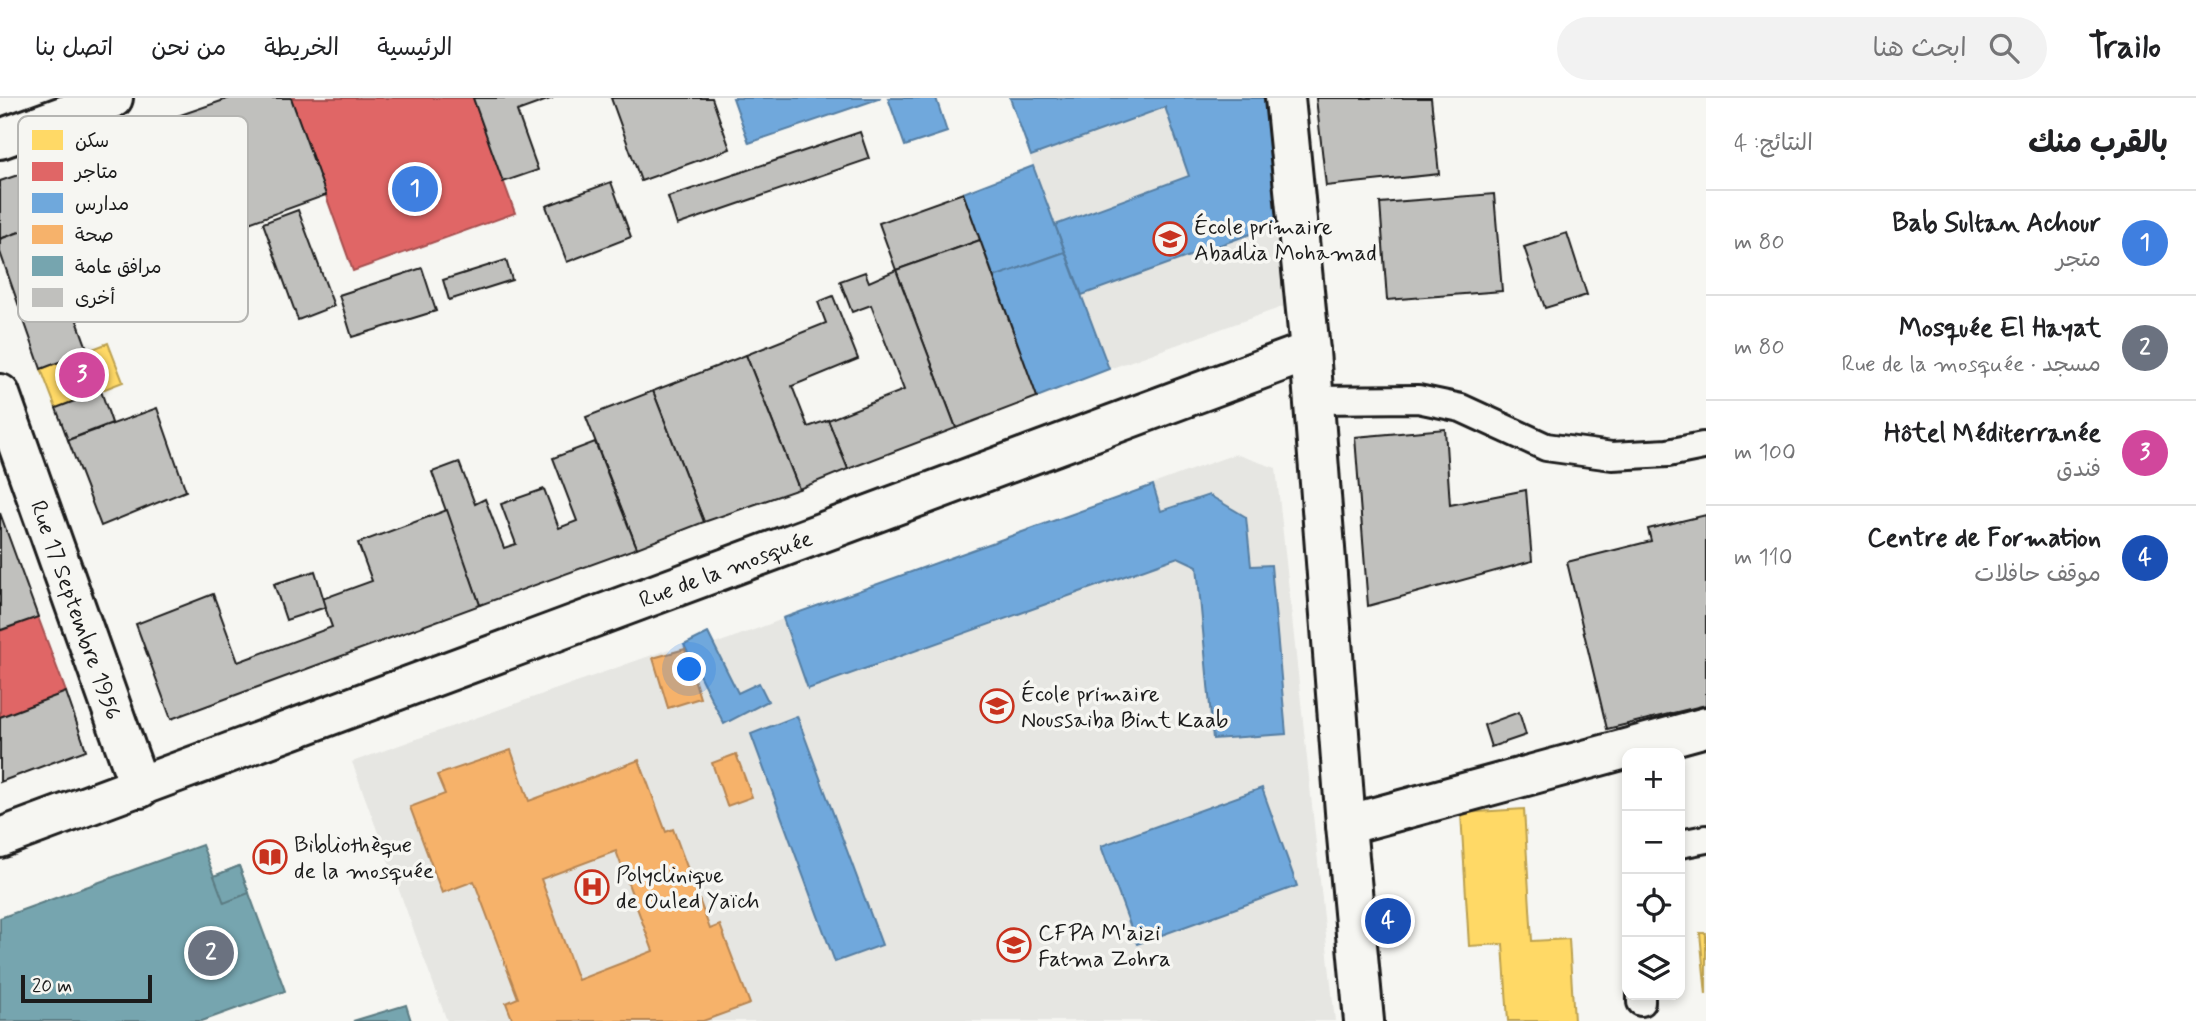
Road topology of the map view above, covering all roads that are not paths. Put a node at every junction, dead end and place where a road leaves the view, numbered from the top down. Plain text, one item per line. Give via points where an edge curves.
1 (113, 98) edge
2 (1285, 98) edge
3 (63, 116) edge
4 (18, 132) edge
5 (0, 139) edge
6 (1310, 351) junction
7 (0, 394) edge
8 (1313, 400) junction
9 (1703, 446) dead end
10 (1706, 727) edge
11 (140, 788) junction
12 (1346, 825) junction
13 (0, 838) edge
14 (1706, 839) edge
15 (1685, 843) edge
16 (1364, 1021) edge

1 - 3 street
2 - 6 street
4 - 5 street
6 - 8 street
6 - 11 street, Rue de la mosquée
7 - 11 street, Rue 17 Septembre 1956
8 - 9 lane via 1418,398 1461,408 1546,447 1612,456
8 - 12 street
10 - 12 street
11 - 13 street
12 - 16 street
14 - 15 lane

